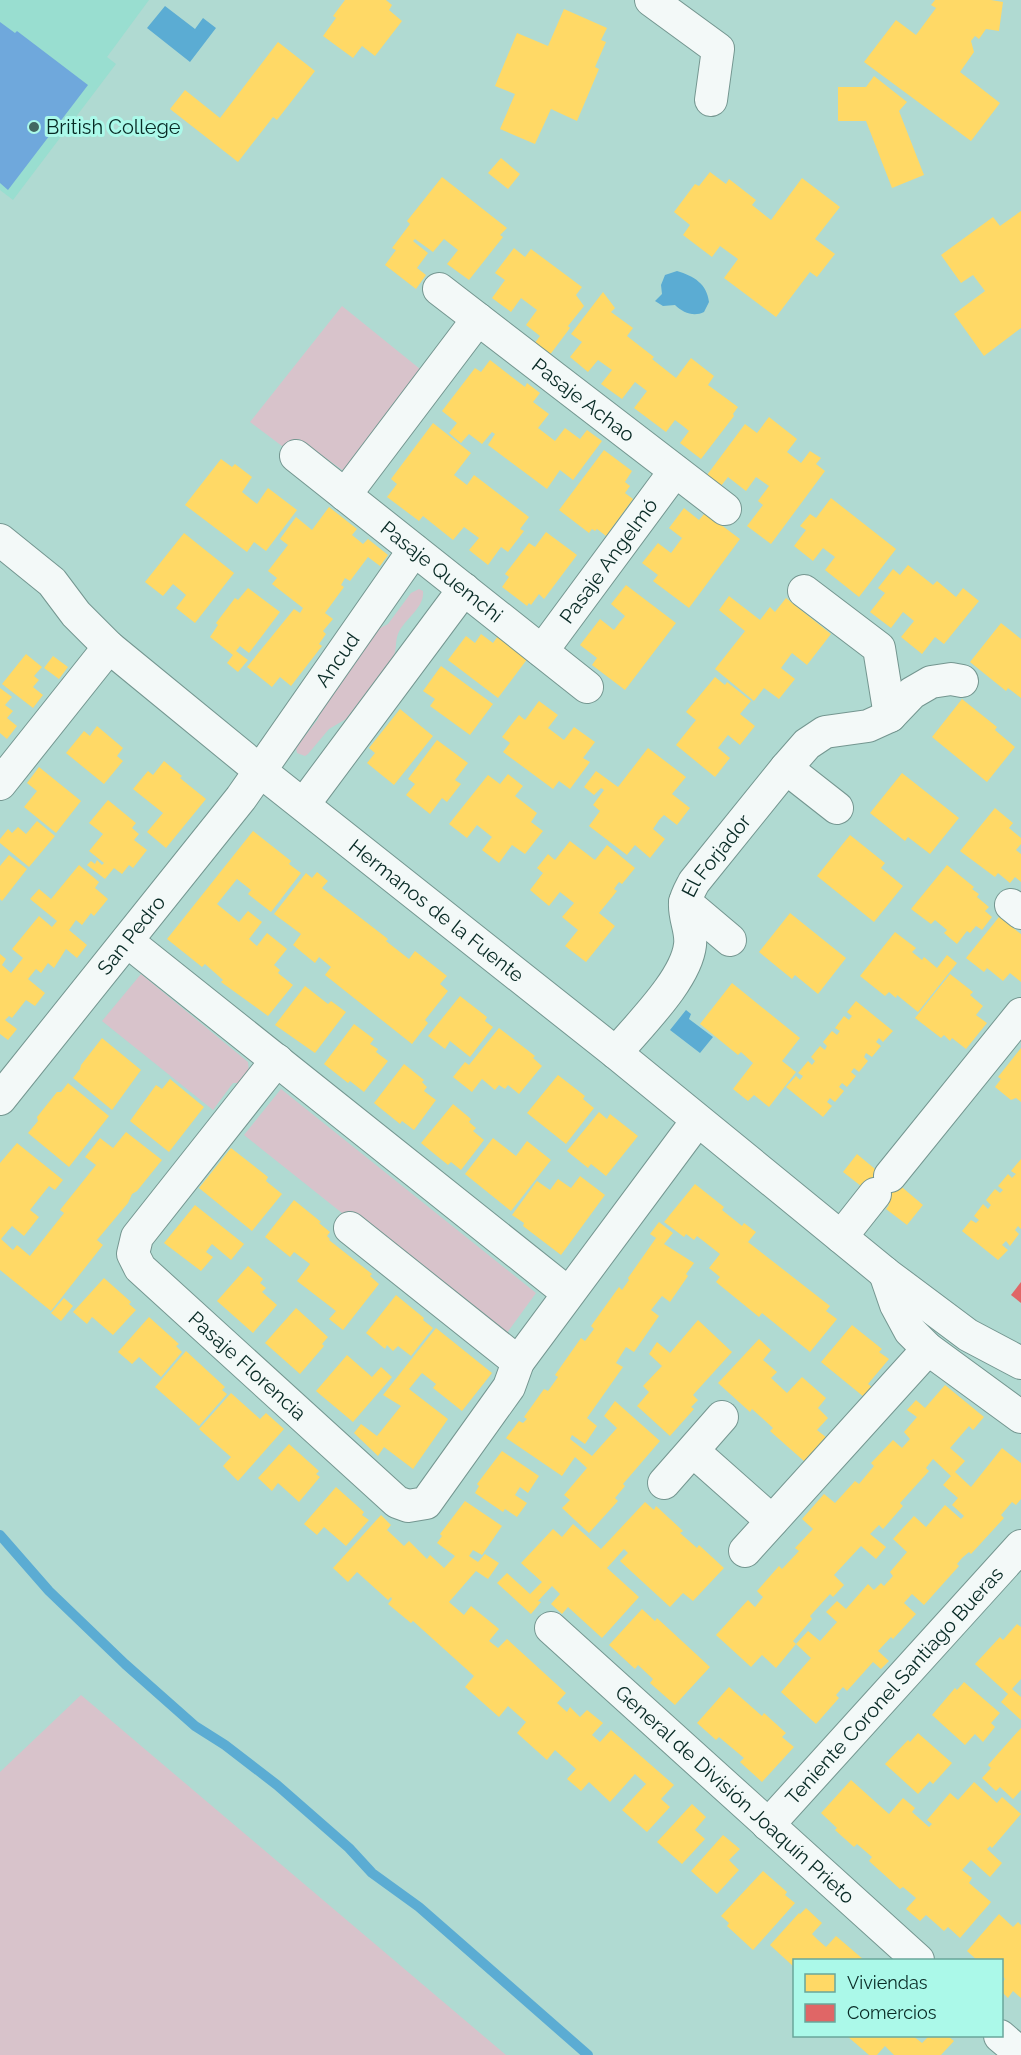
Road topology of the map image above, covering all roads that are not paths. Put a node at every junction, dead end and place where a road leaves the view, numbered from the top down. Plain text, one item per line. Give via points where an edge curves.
1 (651, 0) edge
2 (711, 100) dead end
3 (439, 289) dead end
4 (478, 319) junction
5 (296, 456) dead end
6 (675, 471) junction
7 (345, 495) junction
8 (725, 510) dead end
9 (0, 540) edge
10 (414, 550) junction
11 (464, 589) junction
12 (804, 591) dead end
13 (109, 647) junction
14 (542, 651) junction
15 (962, 681) dead end
16 (587, 687) dead end
17 (890, 716) junction
18 (786, 768) junction
19 (259, 770) junction
20 (0, 784) edge
21 (304, 804) junction
22 (837, 808) dead end
23 (685, 902) junction
24 (730, 940) dead end
25 (128, 941) junction
26 (1021, 1014) edge
27 (616, 1053) junction
28 (277, 1060) junction
29 (0, 1099) edge
30 (697, 1120) junction
31 (350, 1228) dead end
32 (841, 1236) junction
33 (885, 1273) junction
34 (568, 1293) junction
35 (928, 1348) junction
36 (518, 1362) junction
37 (1021, 1363) edge
38 (722, 1417) dead end
39 (1021, 1417) edge
40 (693, 1451) junction
41 (664, 1483) dead end
42 (772, 1521) junction
43 (1021, 1546) edge
44 (745, 1551) dead end
45 (551, 1628) dead end
46 (768, 1825) junction
47 (917, 1959) edge
48 (1001, 2037) edge
49 (1021, 2054) edge

1 - 2 street via 718,49
3 - 4 street, Pasaje Achao
4 - 6 street, Pasaje Achao
4 - 7 street
5 - 7 street, Pasaje Quemchi
6 - 8 street, Pasaje Achao
6 - 14 street, Pasaje Angelmó
7 - 10 street, Pasaje Quemchi
9 - 13 street, Hermanos de la Fuente via 52,582 76,614
10 - 11 street, Pasaje Quemchi
10 - 19 street, Ancud
11 - 14 street, Pasaje Quemchi
11 - 21 street
12 - 17 street via 879,648
13 - 19 street, Hermanos de la Fuente
13 - 20 street
14 - 16 street, Pasaje Quemchi
15 - 17 street via 931,682 912,693
17 - 18 street, El Forjador via 868,726 825,732 807,744
18 - 22 street
18 - 23 street, El Forjador via 694,882
19 - 21 street, Hermanos de la Fuente
19 - 25 street, San Pedro
21 - 27 street, Hermanos de la Fuente
23 - 24 street
23 - 27 street, El Forjador via 691,937 684,963 674,984
25 - 28 street
25 - 29 street, San Pedro
26 - 32 street
27 - 30 street, Hermanos de la Fuente
28 - 34 street
28 - 36 street, Pasaje Florencia via 137,1237 133,1254 140,1268 397,1502 408,1506 426,1503 509,1387
30 - 32 street, Hermanos de la Fuente
30 - 34 street, Pasaje Florencia
31 - 36 street
32 - 33 street, Hermanos de la Fuente
33 - 35 street via 910,1331
33 - 37 street, Hermanos de la Fuente via 968,1335
34 - 36 street, Pasaje Florencia
35 - 39 street
35 - 42 street
38 - 40 street
40 - 41 street
40 - 42 street
42 - 44 street
43 - 46 street, Teniente Coronel Santiago Bueras
45 - 46 street, General de División Joaquín Prieto
46 - 47 street, General de División Joaquín Prieto
48 - 49 street

